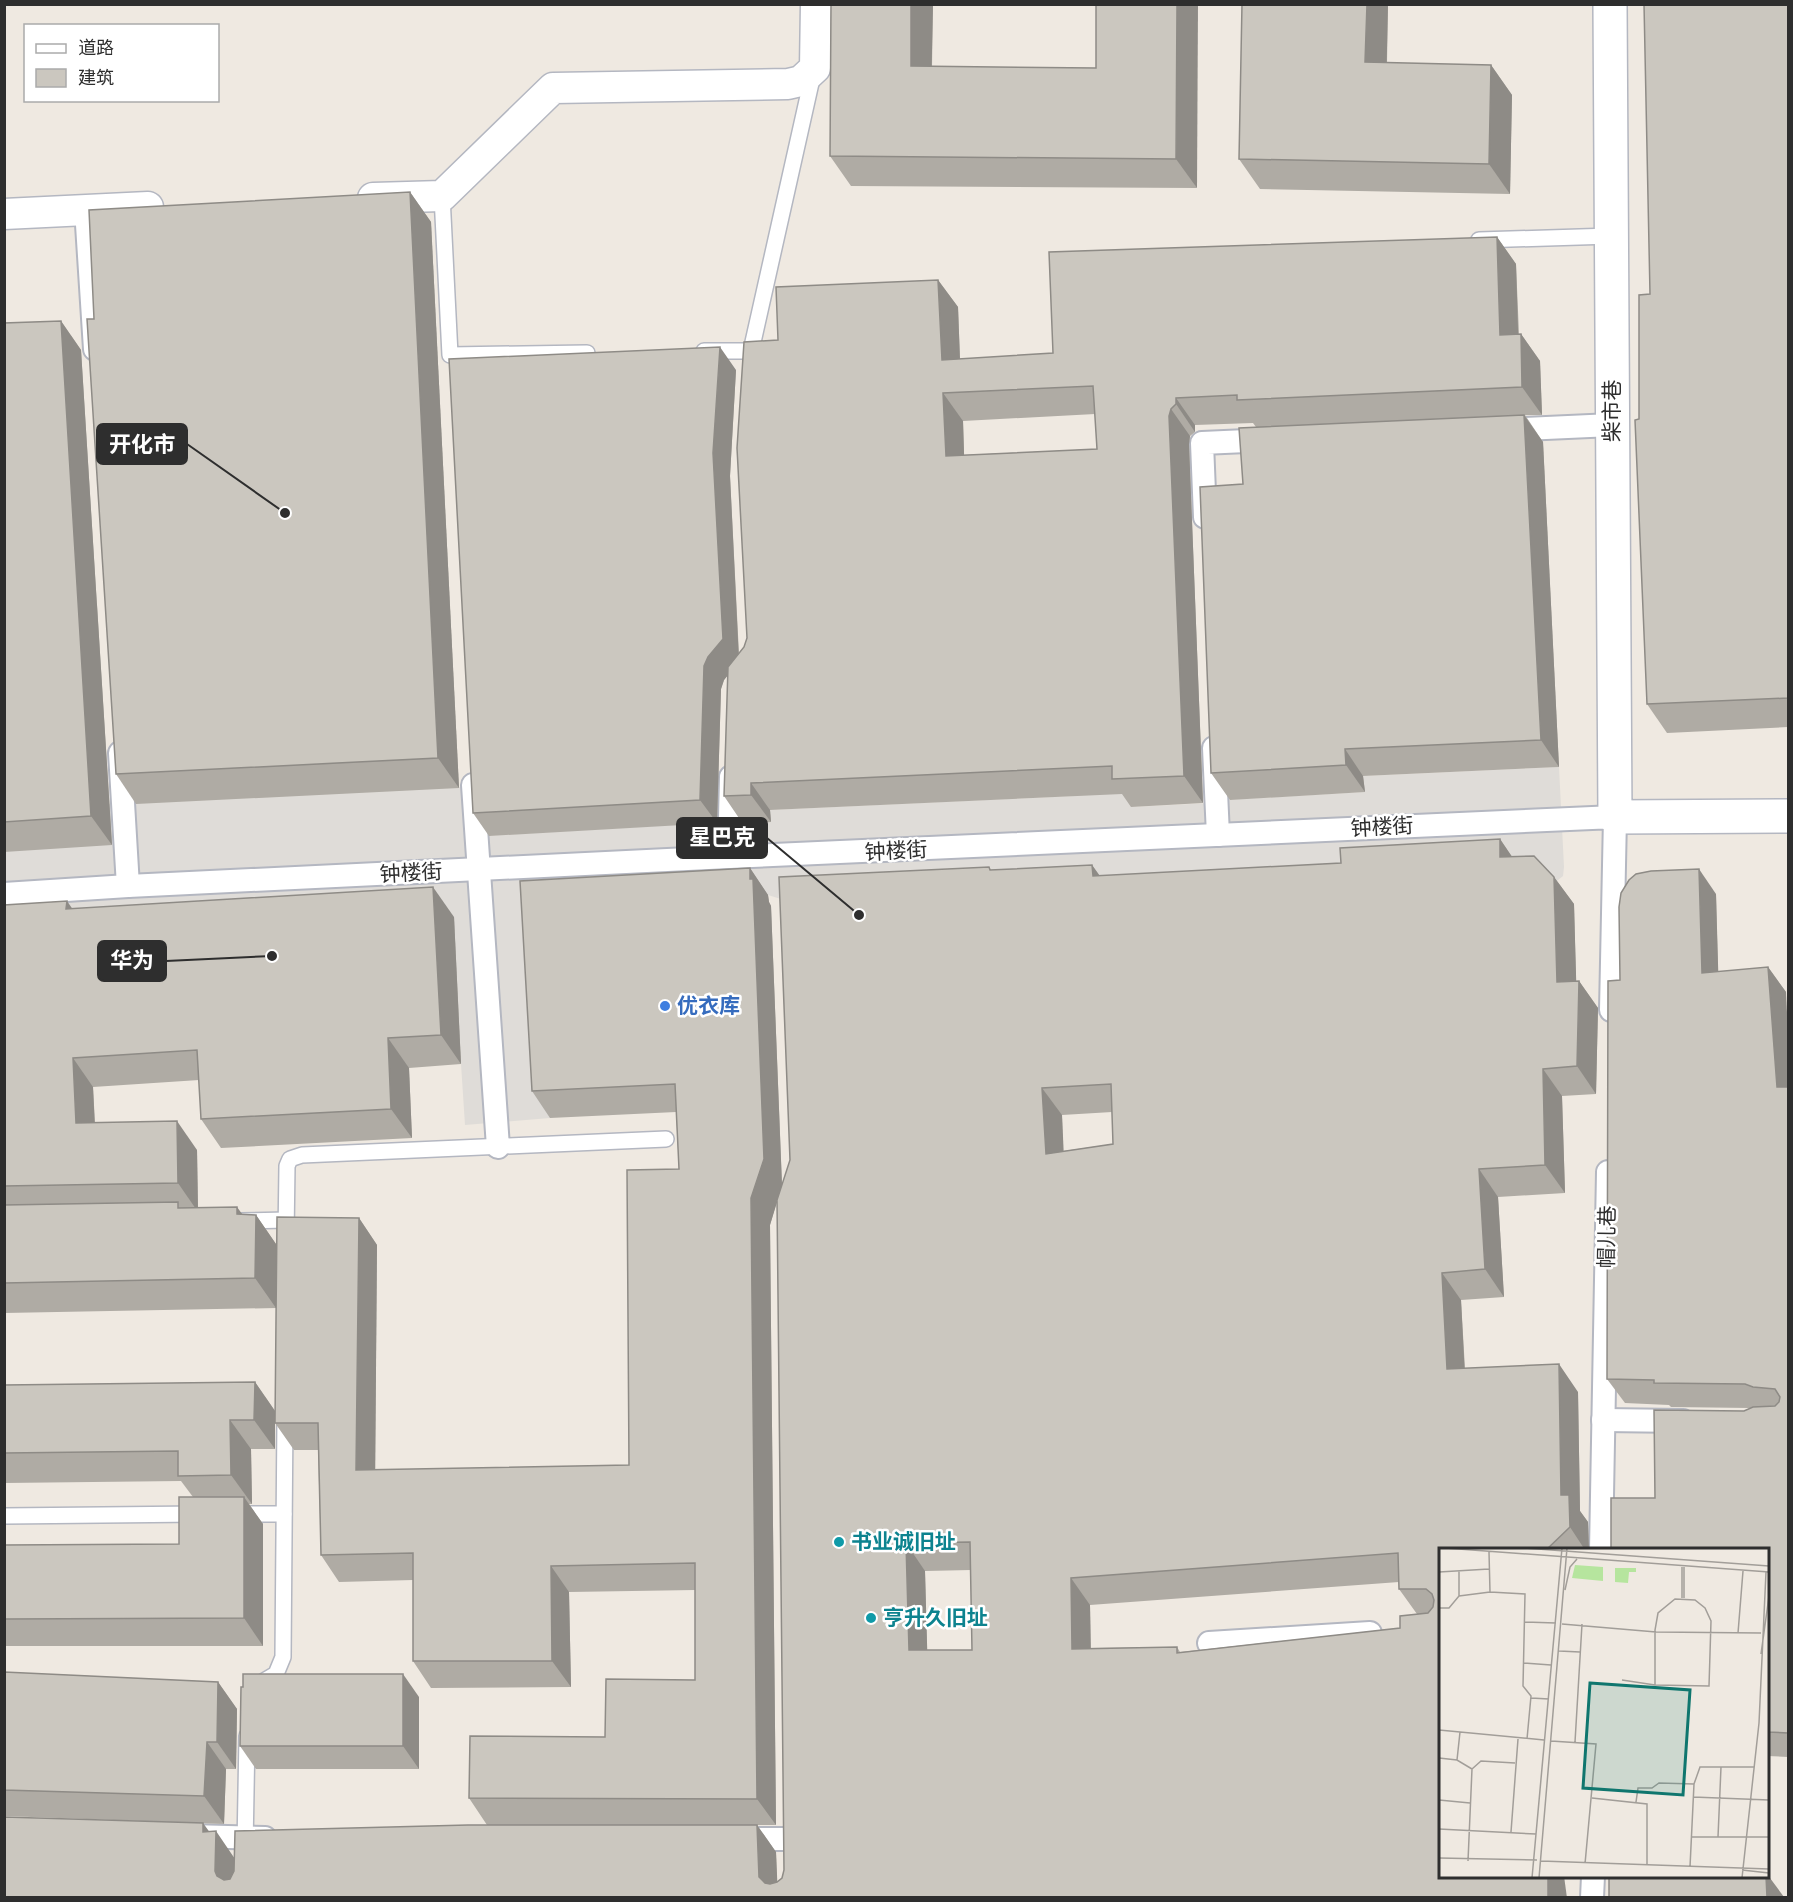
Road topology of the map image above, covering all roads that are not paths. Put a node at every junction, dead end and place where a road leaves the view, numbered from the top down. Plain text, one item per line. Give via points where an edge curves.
1 (816, 4) edge
2 (1610, 4) edge
3 (814, 68) junction
4 (442, 196) junction
5 (347, 199) edge
6 (169, 206) edge
7 (86, 209) junction
8 (4, 214) edge
9 (1611, 236) junction
10 (1467, 240) edge
11 (751, 351) junction
12 (693, 352) edge
13 (600, 353) edge
14 (450, 355) junction
15 (96, 364) edge
16 (749, 373) edge
17 (451, 379) edge
18 (1612, 425) junction
19 (1483, 431) edge
20 (1284, 440) edge
21 (1205, 535) edge
22 (1213, 731) edge
23 (119, 733) edge
24 (732, 756) edge
25 (472, 762) edge
26 (1788, 816) edge
27 (1615, 817) junction
28 (1218, 836) junction
29 (729, 857) junction
30 (477, 870) junction
31 (128, 886) junction
32 (4, 894) edge
33 (1611, 1030) edge
34 (666, 1139) dead end
35 (498, 1147) junction
36 (1608, 1148) edge
37 (286, 1220) junction
38 (227, 1221) edge
39 (286, 1255) edge
40 (285, 1396) edge
41 (1603, 1420) junction
42 (1706, 1421) edge
43 (284, 1514) junction
44 (4, 1516) edge
45 (1601, 1548) edge
46 (1394, 1632) edge
47 (1209, 1643) dead end
48 (250, 1693) edge
49 (247, 1722) edge
50 (789, 1815) edge
51 (165, 1835) edge
52 (245, 1838) junction
53 (280, 1838) edge
54 (718, 1839) edge
55 (789, 1839) junction
56 (244, 1862) edge
57 (789, 1862) edge
58 (1593, 1878) edge
59 (1592, 1898) edge

1 - 3 street
2 - 9 street, 柴市巷
3 - 4 street via 801,81 789,84 553,88
3 - 11 lane
4 - 5 street
4 - 14 lane
6 - 7 street
7 - 8 street
7 - 15 street
9 - 10 lane
9 - 18 street, 柴市巷
11 - 12 lane
11 - 16 street
13 - 14 lane
14 - 17 street
18 - 19 street
18 - 27 street, 柴市巷
20 - 21 street via 1202,443
22 - 28 street
23 - 31 street
24 - 29 street
25 - 30 street
26 - 27 street, 钟楼街
27 - 28 street, 钟楼街
27 - 33 street
28 - 29 street, 钟楼街 via 783,867
29 - 30 street, 钟楼街
30 - 31 street, 钟楼街
30 - 35 street
31 - 32 street, 钟楼街
34 - 35 lane
35 - 37 lane via 302,1155 291,1159 287,1166
36 - 41 street, 帽儿巷
37 - 38 lane
37 - 39 lane
40 - 43 lane
41 - 42 street
41 - 45 street, 帽儿巷
43 - 44 lane
43 - 48 lane via 283,1657 276,1674 253,1687
46 - 47 street
49 - 52 lane
50 - 55 street
51 - 52 street
52 - 53 street
52 - 56 lane
54 - 55 street
55 - 57 street
58 - 59 street

